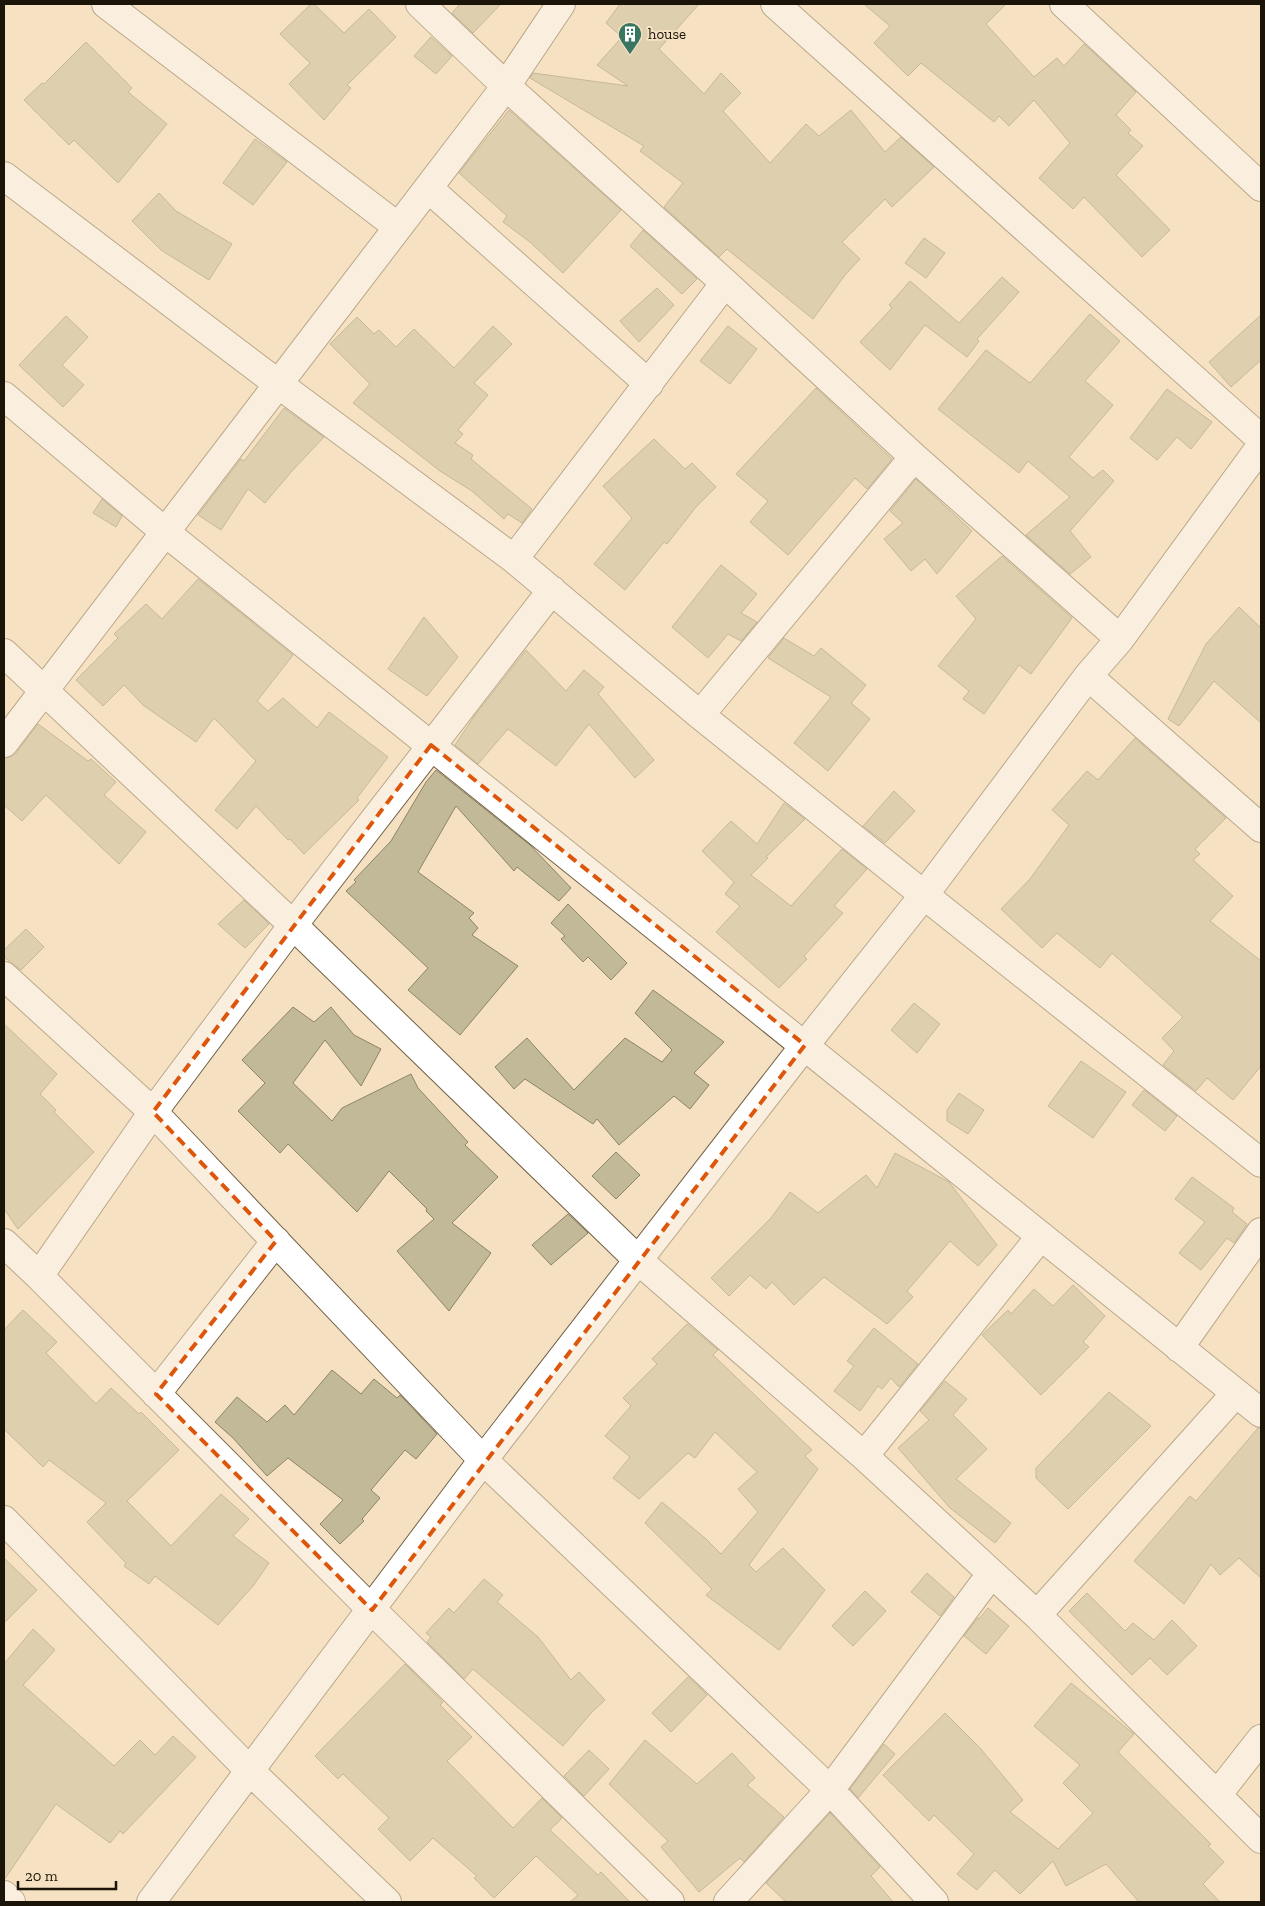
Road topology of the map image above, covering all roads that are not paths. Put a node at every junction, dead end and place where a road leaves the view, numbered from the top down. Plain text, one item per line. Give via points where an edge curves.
1 (106, 4) edge
2 (420, 4) edge
3 (561, 4) edge
4 (775, 4) edge
5 (1064, 4) edge
6 (506, 86) junction
7 (4, 176) edge
8 (1261, 187) edge
9 (428, 188) junction
10 (398, 227) junction
11 (725, 283) junction
12 (278, 383) junction
13 (649, 384) junction
14 (4, 396) edge
15 (1261, 439) edge
16 (1261, 446) edge
17 (914, 457) junction
18 (165, 532) junction
19 (514, 559) junction
20 (552, 590) junction
21 (1120, 639) junction
22 (4, 653) edge
23 (1088, 676) junction
24 (44, 690) junction
25 (700, 715) junction
26 (4, 743) edge
27 (432, 745) junction
28 (1261, 828) edge
29 (924, 896) junction
30 (293, 925) junction
31 (4, 976) edge
32 (804, 1045) junction
33 (153, 1112) junction
34 (1261, 1163) edge
35 (1261, 1232) edge
36 (1041, 1236) junction
37 (276, 1242) junction
38 (4, 1243) edge
39 (638, 1261) junction
40 (39, 1276) junction
41 (1180, 1348) junction
42 (1236, 1393) junction
43 (156, 1394) junction
44 (1261, 1414) edge
45 (864, 1456) junction
46 (483, 1460) junction
47 (4, 1520) edge
48 (991, 1574) junction
49 (372, 1610) junction
50 (1037, 1616) junction
51 (1261, 1739) edge
52 (250, 1771) junction
53 (830, 1790) junction
54 (1217, 1795) junction
55 (1261, 1839) edge
56 (4, 1895) edge
57 (11, 1902) edge
58 (152, 1902) edge
59 (387, 1902) edge
60 (670, 1902) edge
61 (728, 1902) edge
62 (934, 1902) edge

1 - 10 street
2 - 6 street
3 - 6 street
4 - 15 street
5 - 8 street
6 - 9 street
6 - 11 street
7 - 12 street
9 - 10 street
9 - 13 street
10 - 12 street
11 - 13 street
11 - 17 street
12 - 18 street
12 - 19 street
13 - 19 street
14 - 18 street
16 - 21 street
17 - 21 street
17 - 25 street
18 - 24 street
18 - 27 street
19 - 20 street
20 - 25 street
20 - 27 street
21 - 23 street
22 - 24 street
23 - 28 street
23 - 29 street
24 - 26 street
24 - 30 street
25 - 29 street
27 - 30 street
27 - 32 street
29 - 32 street
29 - 34 street
30 - 33 street
30 - 39 street
31 - 33 street
32 - 36 street
32 - 39 street
33 - 37 street
33 - 40 street
35 - 41 street
36 - 41 street
36 - 45 street
37 - 43 street
37 - 46 street
38 - 40 street
39 - 45 street
39 - 46 street
40 - 43 street
41 - 42 street
42 - 44 street
42 - 50 street
43 - 49 street
45 - 48 street
46 - 49 street
46 - 53 street
47 - 52 street
48 - 50 street
48 - 53 street
49 - 52 street
49 - 60 street
50 - 54 street
51 - 54 street
52 - 58 street
52 - 59 street
53 - 61 street
53 - 62 street
54 - 55 street
56 - 57 street

